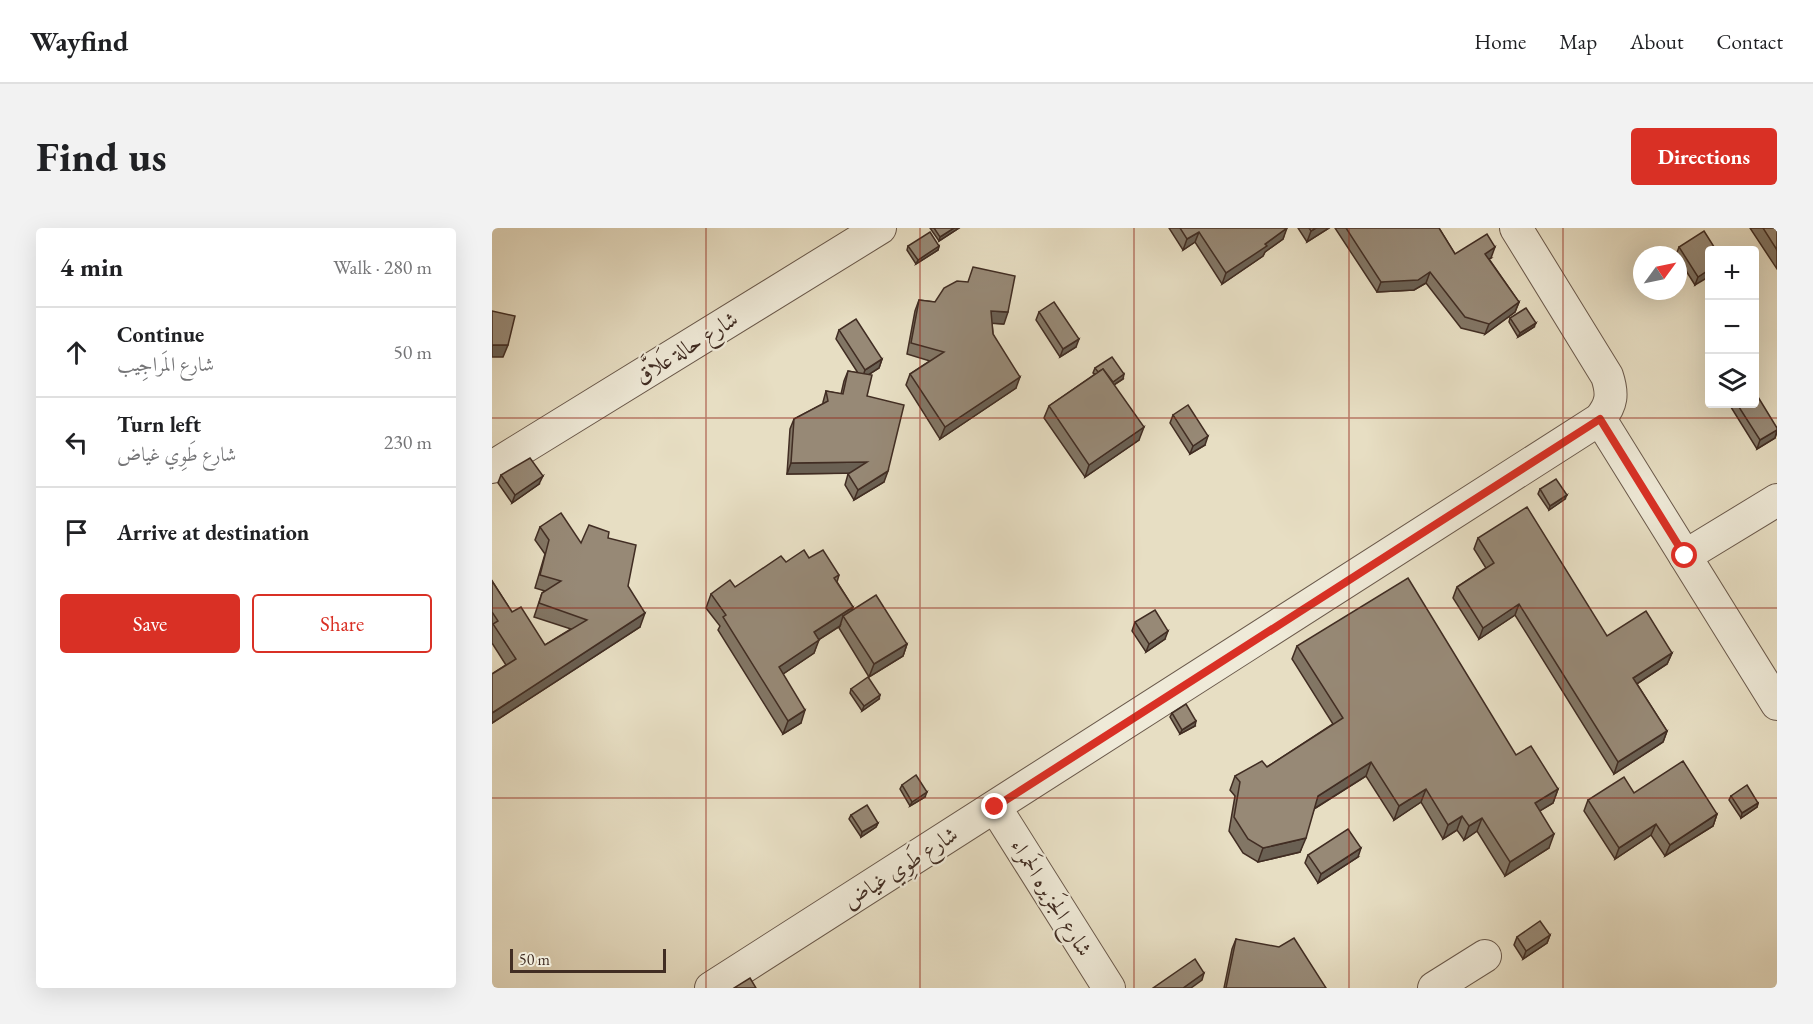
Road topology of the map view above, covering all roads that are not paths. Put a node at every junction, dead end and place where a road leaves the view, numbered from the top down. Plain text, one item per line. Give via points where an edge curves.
1 (880, 228) edge
2 (1516, 228) edge
3 (1600, 419) junction
4 (492, 467) edge
5 (1777, 500) edge
6 (1685, 556) junction
7 (1777, 704) edge
8 (995, 807) junction
9 (1485, 956) dead end
10 (711, 988) edge
11 (1109, 988) edge
12 (1434, 988) edge

1 - 4 street, شارع حالة عَلاَّق
2 - 3 street via 1607,376 1612,398
3 - 6 street
3 - 8 street, شارع طَوِي غياض
5 - 6 street
6 - 7 street
8 - 10 street, شارع طَوِي غياض
8 - 11 street, شارع الجَزيره الحَمراء
9 - 12 street

